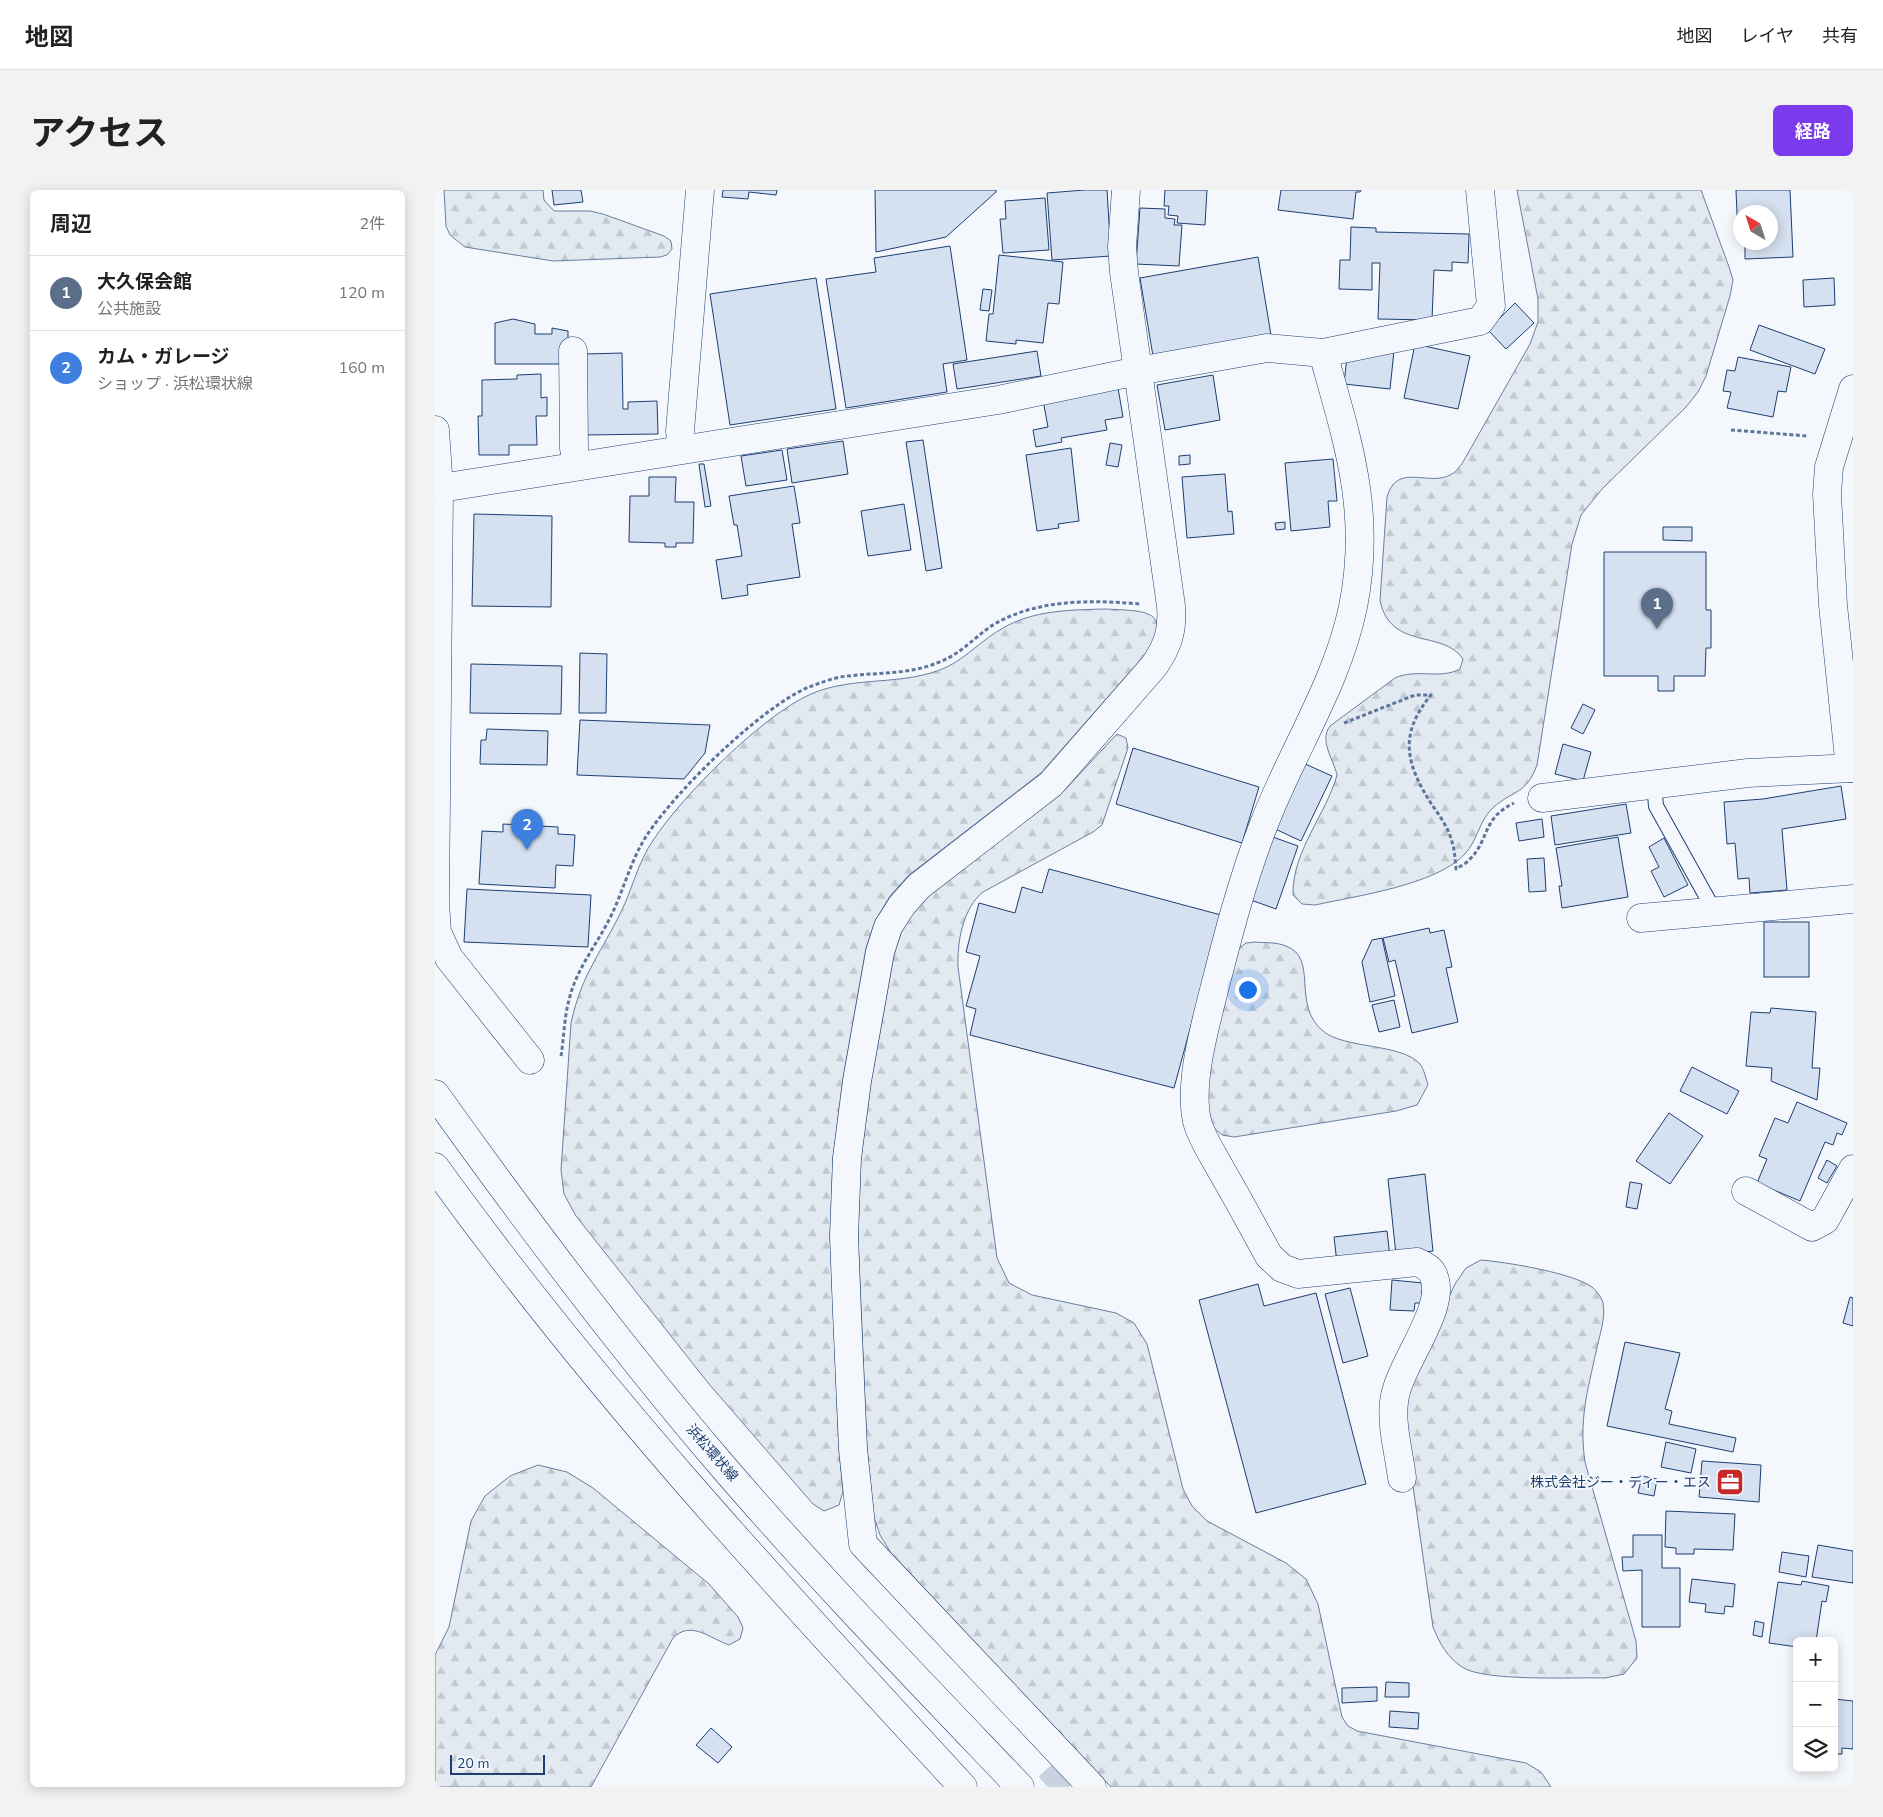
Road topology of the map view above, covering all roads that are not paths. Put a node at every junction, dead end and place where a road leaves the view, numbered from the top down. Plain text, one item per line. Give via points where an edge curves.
1 (700, 190) edge
2 (1126, 190) edge
3 (1480, 190) edge
4 (573, 351) dead end
5 (1323, 354) junction
6 (1138, 371) junction
7 (1853, 389) edge
8 (435, 430) edge
9 (682, 449) junction
10 (577, 466) junction
11 (437, 489) edge
12 (1852, 768) edge
13 (1653, 784) junction
14 (1542, 798) road end
15 (1853, 899) edge
16 (1715, 912) junction
17 (1641, 918) dead end
18 (529, 1060) road end
19 (435, 1094) edge
20 (435, 1167) edge
21 (1853, 1169) edge
22 (1745, 1191) dead end
23 (1402, 1478) dead end
24 (963, 1787) edge
25 (1020, 1787) edge
26 (1092, 1787) edge

1 - 9 street via 679,431
2 - 6 street via 1122,247
3 - 5 street via 1491,306 1480,321
4 - 10 street
5 - 6 street via 1267,348
5 - 23 street via 1356,477 1360,559 1353,608 1340,649 1264,822 1245,876 1208,1016 1194,1099 1198,1123 1208,1145 1269,1256 1282,1268 1298,1274 1315,1274 1417,1262 1434,1276 1436,1289 1431,1312 1397,1388 1394,1402
6 - 9 street via 998,400
6 - 26 street via 1171,606 1173,627 1167,648 1155,666 1051,784 919,886 888,928 880,952 857,1081 847,1158 844,1236 853,1449 863,1544 1066,1770
7 - 12 street via 1829,467 1827,494 1833,605
8 - 11 street
9 - 10 street
10 - 11 street
11 - 18 street via 437,932 449,958
12 - 13 street via 1748,773
13 - 14 street
13 - 16 lane via 1656,806
15 - 16 street
16 - 17 street
19 - 25 street, 浜松環状線 via 546,1246 677,1411 809,1562
20 - 24 street via 524,1286 662,1455 758,1565
21 - 22 street via 1825,1220 1812,1226

